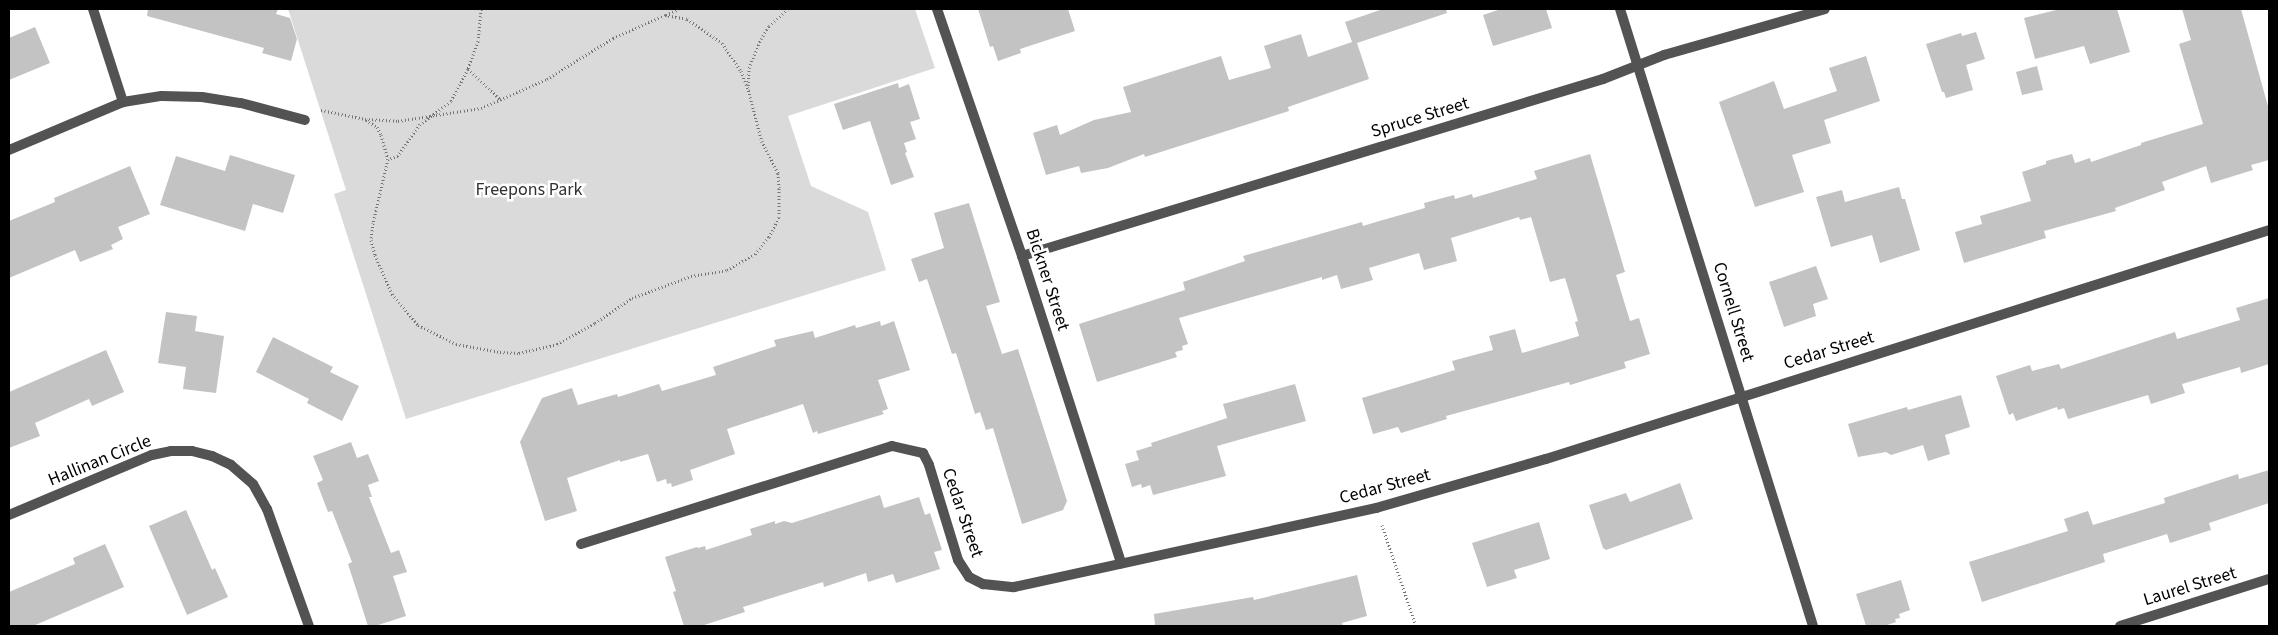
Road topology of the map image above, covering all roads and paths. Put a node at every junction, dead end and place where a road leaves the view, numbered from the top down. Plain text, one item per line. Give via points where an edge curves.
1 (93, 9) edge
2 (481, 9) edge
3 (679, 9) edge
4 (788, 9) edge
5 (937, 9) edge
6 (1620, 9) edge
7 (1825, 9) edge
8 (665, 15) junction
9 (1638, 65) junction
10 (468, 69) junction
11 (748, 89) junction
12 (501, 101) junction
13 (123, 102) junction
14 (431, 117) junction
15 (365, 119) junction
16 (305, 120) joint
17 (9, 150) edge
18 (388, 159) junction
19 (2269, 230) edge
20 (1022, 256) junction
21 (1742, 396) junction
22 (1376, 508) junction
23 (9, 515) edge
24 (581, 544) dead end
25 (1121, 563) junction
26 (2269, 580) edge
27 (309, 626) edge
28 (1416, 626) edge
29 (1812, 626) edge
30 (2120, 626) edge

1 - 13 street
2 - 10 path via 478,41
3 - 8 path
4 - 11 path via 769,26 761,39 749,68
5 - 20 street, Bickner Street
6 - 9 street, Cornell Street
7 - 9 street, Spruce Street
8 - 11 path via 687,19 722,43 741,71
8 - 12 path via 613,38 547,79
9 - 20 street, Spruce Street via 1594,82
9 - 21 street, Cornell Street
10 - 12 path
10 - 14 path via 451,101
11 - 18 path via 762,142 778,173 779,217 764,244 742,263 727,270 663,285 632,298 567,339 540,348 500,352 456,344 418,325 404,311 386,283 372,240
12 - 14 path via 463,113
13 - 16 street via 162,96 202,97 242,103
13 - 17 street
14 - 15 path via 398,121
14 - 18 path via 420,124 398,156
15 - 16 path via 318,109
15 - 18 path via 377,127
19 - 21 street, Cedar Street
20 - 25 street, Bickner Street
21 - 22 street, Cedar Street via 1546,459
21 - 29 street, Cornell Street
22 - 25 street, Cedar Street
22 - 28 path
23 - 27 street, Hallinan Circle via 152,455 178,451 212,456 231,465 253,484 267,509
24 - 25 street, Cedar Street via 892,446 923,453 958,560 969,577 976,581 1014,586
26 - 30 street, Laurel Street

